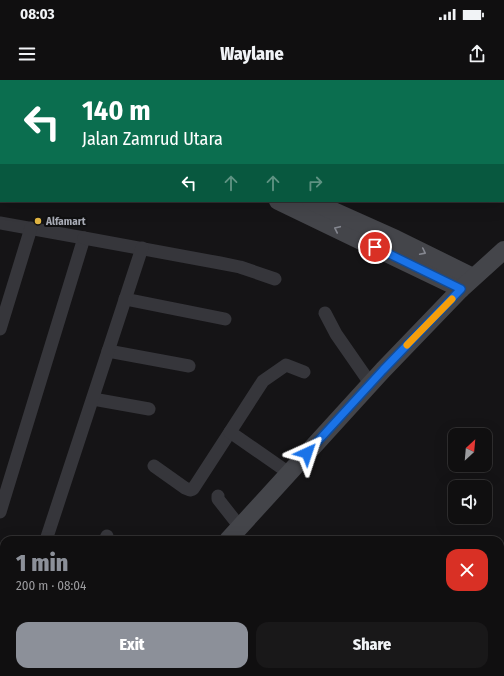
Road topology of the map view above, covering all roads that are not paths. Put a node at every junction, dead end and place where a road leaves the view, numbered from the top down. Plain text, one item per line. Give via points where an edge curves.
1 (281, 202) edge
2 (313, 202) edge
3 (0, 223) edge
4 (31, 228) junction
5 (84, 238) junction
6 (392, 246) junction
7 (142, 248) junction
8 (504, 250) edge
9 (275, 278) dead end
10 (467, 283) junction
11 (125, 299) junction
12 (324, 313) dead end
13 (225, 319) dead end
14 (0, 329) edge
15 (108, 351) junction
16 (189, 366) dead end
17 (304, 372) dead end
18 (370, 383) junction
19 (93, 399) junction
20 (149, 410) dead end
21 (230, 432) junction
22 (154, 466) dead end
23 (289, 473) junction
24 (218, 496) dead end
25 (0, 512) edge
26 (234, 534) edge
27 (47, 536) edge

6 -> 1 main road
2 - 6 main road
3 - 4 street
4 - 5 street
4 - 14 street
5 - 7 street
5 - 25 street
6 - 10 main road
7 - 9 street via 240,267
7 - 11 street
8 - 10 main road
10 - 18 main road
11 - 13 street
11 - 15 street
12 - 18 street
15 - 16 street
15 - 19 street
17 - 21 street via 286,365 263,381
18 - 23 main road
19 - 20 street
19 - 27 street
21 - 22 street via 193,489 185,488
21 - 23 street
23 - 26 main road
24 - 26 street

